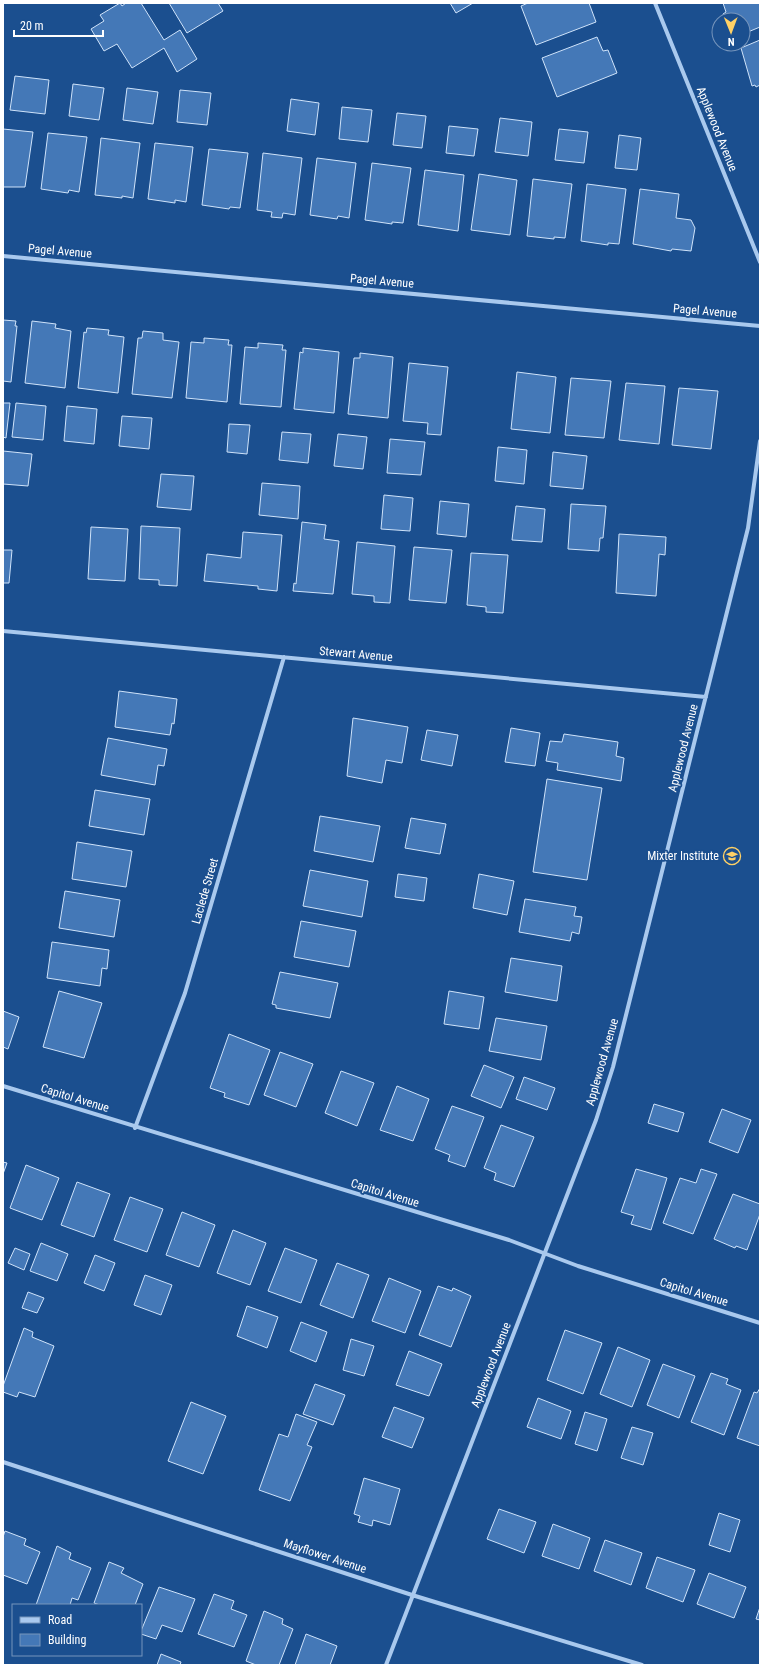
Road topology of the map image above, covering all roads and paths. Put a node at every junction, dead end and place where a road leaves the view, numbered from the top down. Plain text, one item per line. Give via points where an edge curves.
1 (655, 3) edge
2 (3, 256) edge
3 (760, 262) edge
4 (760, 326) edge
5 (760, 440) edge
6 (3, 631) edge
7 (284, 657) junction
8 (706, 697) junction
9 (3, 1086) edge
10 (135, 1128) junction
11 (544, 1254) junction
12 (760, 1323) edge
13 (3, 1462) edge
14 (412, 1594) junction
15 (386, 1665) edge
16 (642, 1665) edge

1 - 3 street, Applewood Avenue
2 - 4 street, Pagel Avenue
5 - 8 street, Applewood Avenue via 748,528
6 - 7 street, Stewart Avenue
7 - 8 street, Stewart Avenue
7 - 10 street, Laclede Street via 185,993
8 - 11 street, Applewood Avenue via 613,1067 596,1120
9 - 10 street, Capitol Avenue
10 - 11 street, Capitol Avenue via 509,1240
11 - 12 street, Capitol Avenue
11 - 14 street, Applewood Avenue
13 - 14 street, Mayflower Avenue
14 - 15 street, Applewood Avenue
14 - 16 street, Mayflower Avenue

